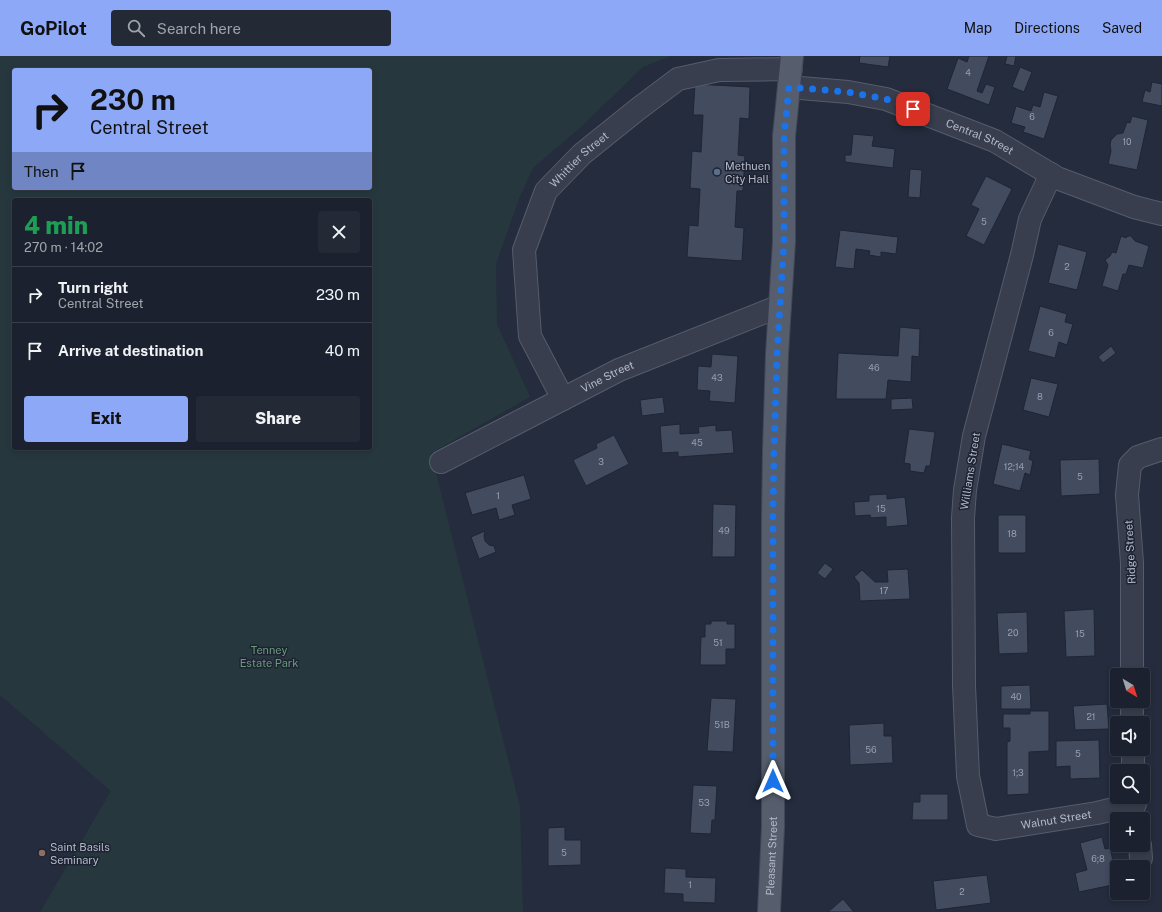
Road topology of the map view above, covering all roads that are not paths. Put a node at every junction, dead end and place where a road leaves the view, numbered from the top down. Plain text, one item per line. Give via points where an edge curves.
1 (791, 71) edge
2 (1051, 174) junction
3 (1162, 214) edge
4 (780, 306) junction
5 (563, 399) junction
6 (1162, 449) edge
7 (441, 462) dead end
8 (1132, 668) edge
9 (1135, 807) edge
10 (978, 825) joint
11 (769, 912) edge

1 - 2 street, Central Street via 848,92 886,99 995,141
1 - 4 main road, Pleasant Street via 784,136 784,242
1 - 5 street, Whittier Street via 719,70 678,79 582,154 546,191 524,250 530,336
2 - 3 street, Central Street
2 - 10 street, Williams Street via 1030,219 974,436 965,490 962,518 964,685 968,776
4 - 5 street, Vine Street via 619,370
4 - 11 main road, Pleasant Street via 773,518 773,827
5 - 7 street, Vine Street
6 - 8 street, Ridge Street via 1138,457 1130,465 1127,495 1132,563
9 - 10 street, Walnut Street via 996,829

